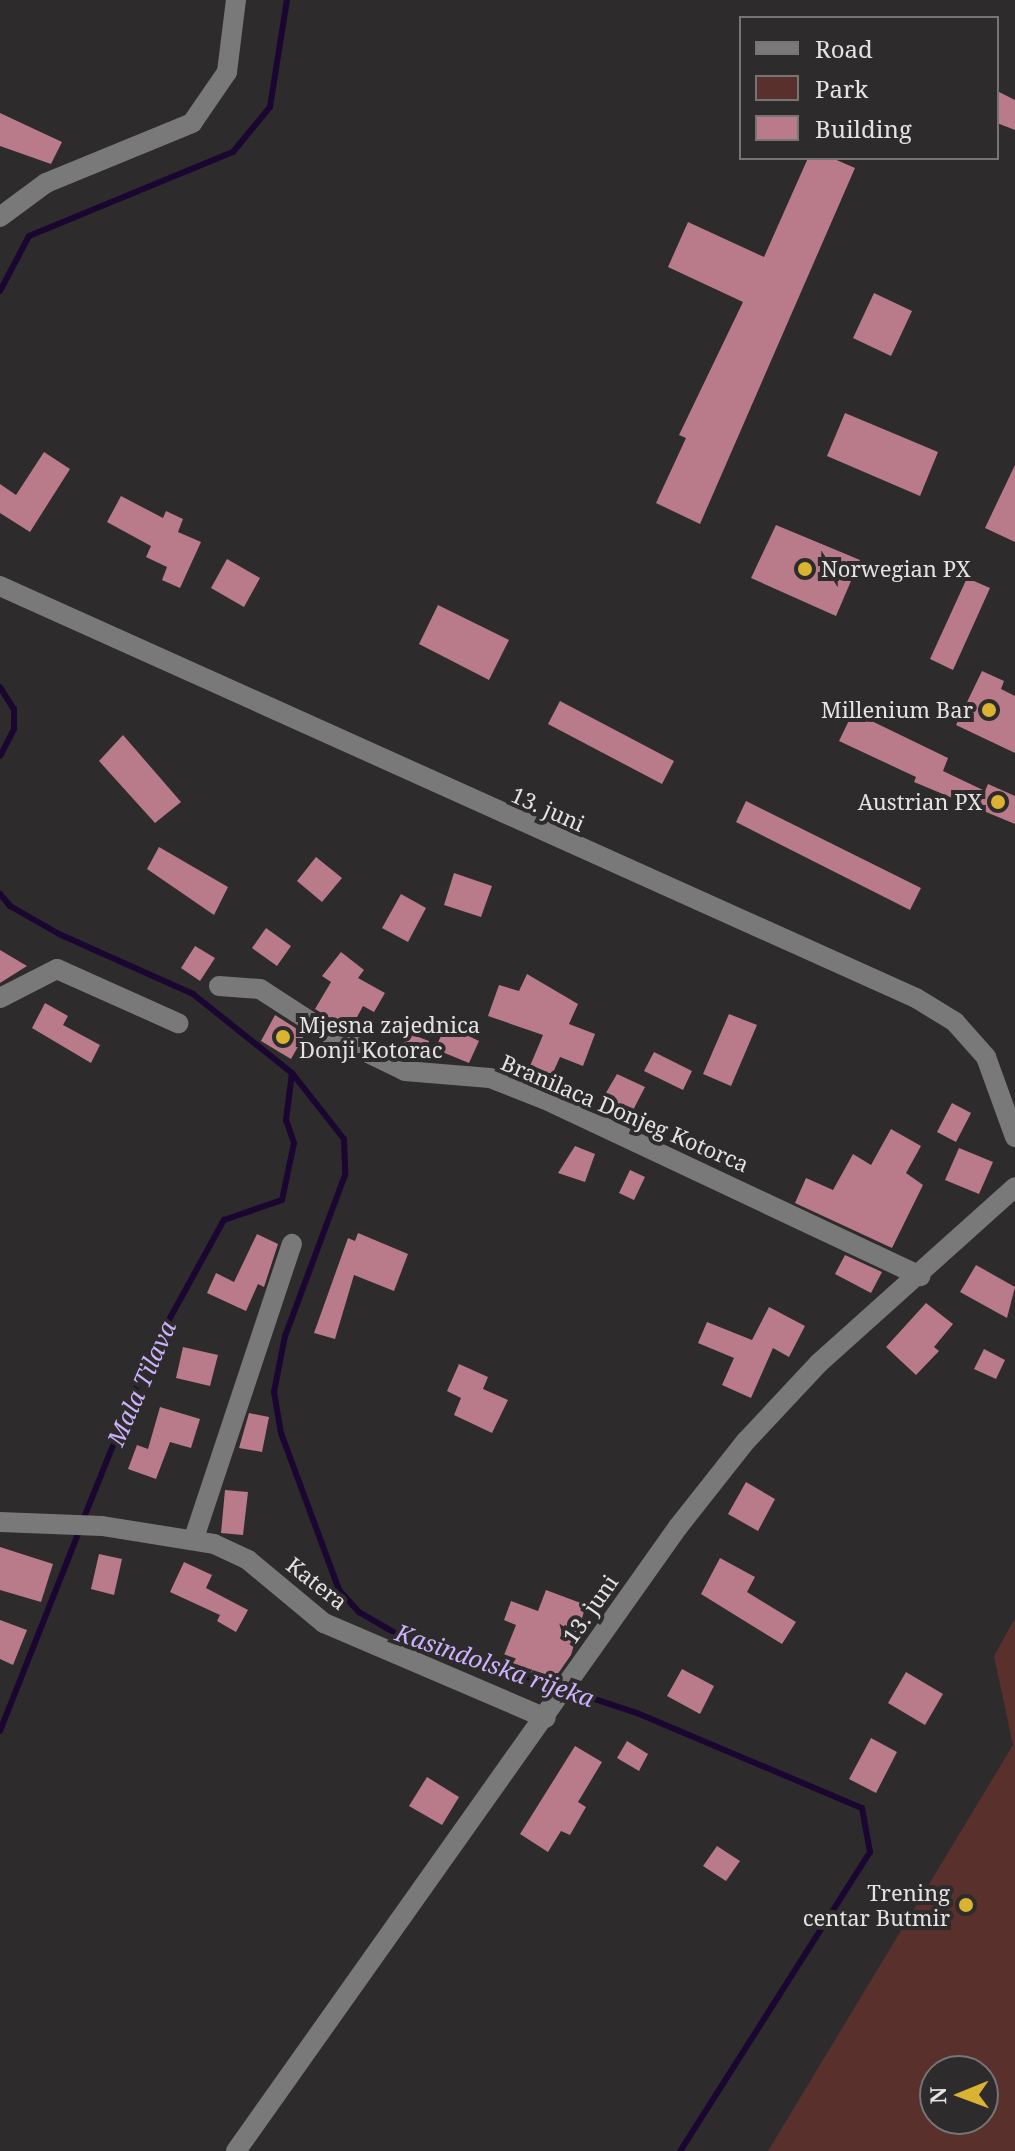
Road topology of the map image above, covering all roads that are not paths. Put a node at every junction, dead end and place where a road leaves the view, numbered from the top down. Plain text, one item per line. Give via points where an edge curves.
1 (236, 0) edge
2 (0, 217) edge
3 (0, 586) edge
4 (219, 986) dead end
5 (0, 998) edge
6 (178, 1023) dead end
7 (1015, 1137) edge
8 (1015, 1187) edge
9 (292, 1244) dead end
10 (920, 1276) junction
11 (0, 1522) edge
12 (194, 1538) junction
13 (551, 1710) junction
14 (236, 2151) edge

1 - 2 street via 227,72 192,123 46,183
3 - 7 street, 13. juni via 916,998 955,1022 986,1057
4 - 10 street, Branilaca Donjeg Kotorca via 260,989 331,1035 405,1071 490,1078 544,1099
5 - 6 street via 57,969
8 - 10 street, 13. juni
9 - 12 street
10 - 13 street, 13. juni via 819,1363 746,1441
11 - 12 street, Katera
12 - 13 street, Katera via 248,1560 324,1623
13 - 14 street, 13. juni

